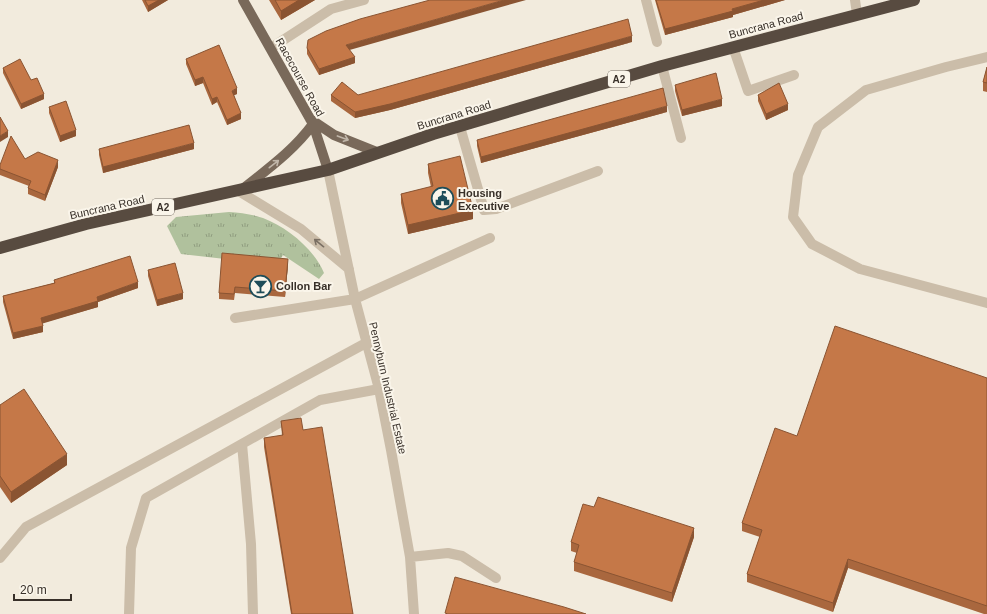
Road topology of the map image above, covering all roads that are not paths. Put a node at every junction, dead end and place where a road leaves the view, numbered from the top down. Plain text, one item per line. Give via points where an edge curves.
1 (243, 0) edge
2 (364, 0) edge
3 (646, 0) edge
4 (855, 0) edge
5 (914, 0) edge
6 (857, 14) junction
7 (657, 42) dead end
8 (733, 47) junction
9 (271, 48) junction
10 (987, 58) edge
11 (662, 66) junction
12 (794, 75) dead end
13 (312, 121) junction
14 (460, 127) junction
15 (680, 138) dead end
16 (379, 153) junction
17 (328, 170) junction
18 (598, 171) dead end
19 (240, 189) junction
20 (490, 238) dead end
21 (0, 248) edge
22 (349, 269) junction
23 (356, 300) junction
24 (987, 303) edge
25 (235, 318) dead end
26 (366, 343) junction
27 (379, 389) junction
28 (242, 444) junction
29 (410, 557) junction
30 (0, 558) edge
31 (496, 578) dead end
32 (130, 614) edge
33 (253, 614) edge
34 (414, 614) edge

1 - 9 main road, Racecourse Road
2 - 9 street via 331,9
3 - 7 street
4 - 6 street
5 - 6 highway, Buncrana Road / A2
6 - 8 highway, Buncrana Road / A2
8 - 11 highway, Buncrana Road / A2
8 - 12 street via 748,91
9 - 13 main road, Racecourse Road
10 - 24 street via 866,90 818,127 798,175 793,217 812,244 860,269
11 - 14 highway, Buncrana Road / A2
11 - 15 street
13 -> 16 main road via 334,135
13 - 17 main road, Racecourse Road
19 -> 13 main road via 287,154 302,139
14 - 16 highway, Buncrana Road / A2
14 - 18 street via 484,210 496,209
16 - 17 highway, Buncrana Road / A2
17 - 19 highway, Buncrana Road / A2
17 - 22 street, Pennyburn Industrial Estate
19 - 21 highway, Buncrana Road / A2 via 86,224
22 -> 19 street via 301,229
20 - 23 street
22 - 23 street, Pennyburn Industrial Estate
23 - 25 street
23 - 26 street, Pennyburn Industrial Estate
26 - 27 street, Pennyburn Industrial Estate
26 - 30 street via 26,527
27 - 28 street via 320,400
27 - 29 street, Pennyburn Industrial Estate
28 - 32 street via 146,498 131,548
28 - 33 street via 251,544
29 - 31 street via 448,552 462,556
29 - 34 street, Pennyburn Industrial Estate

